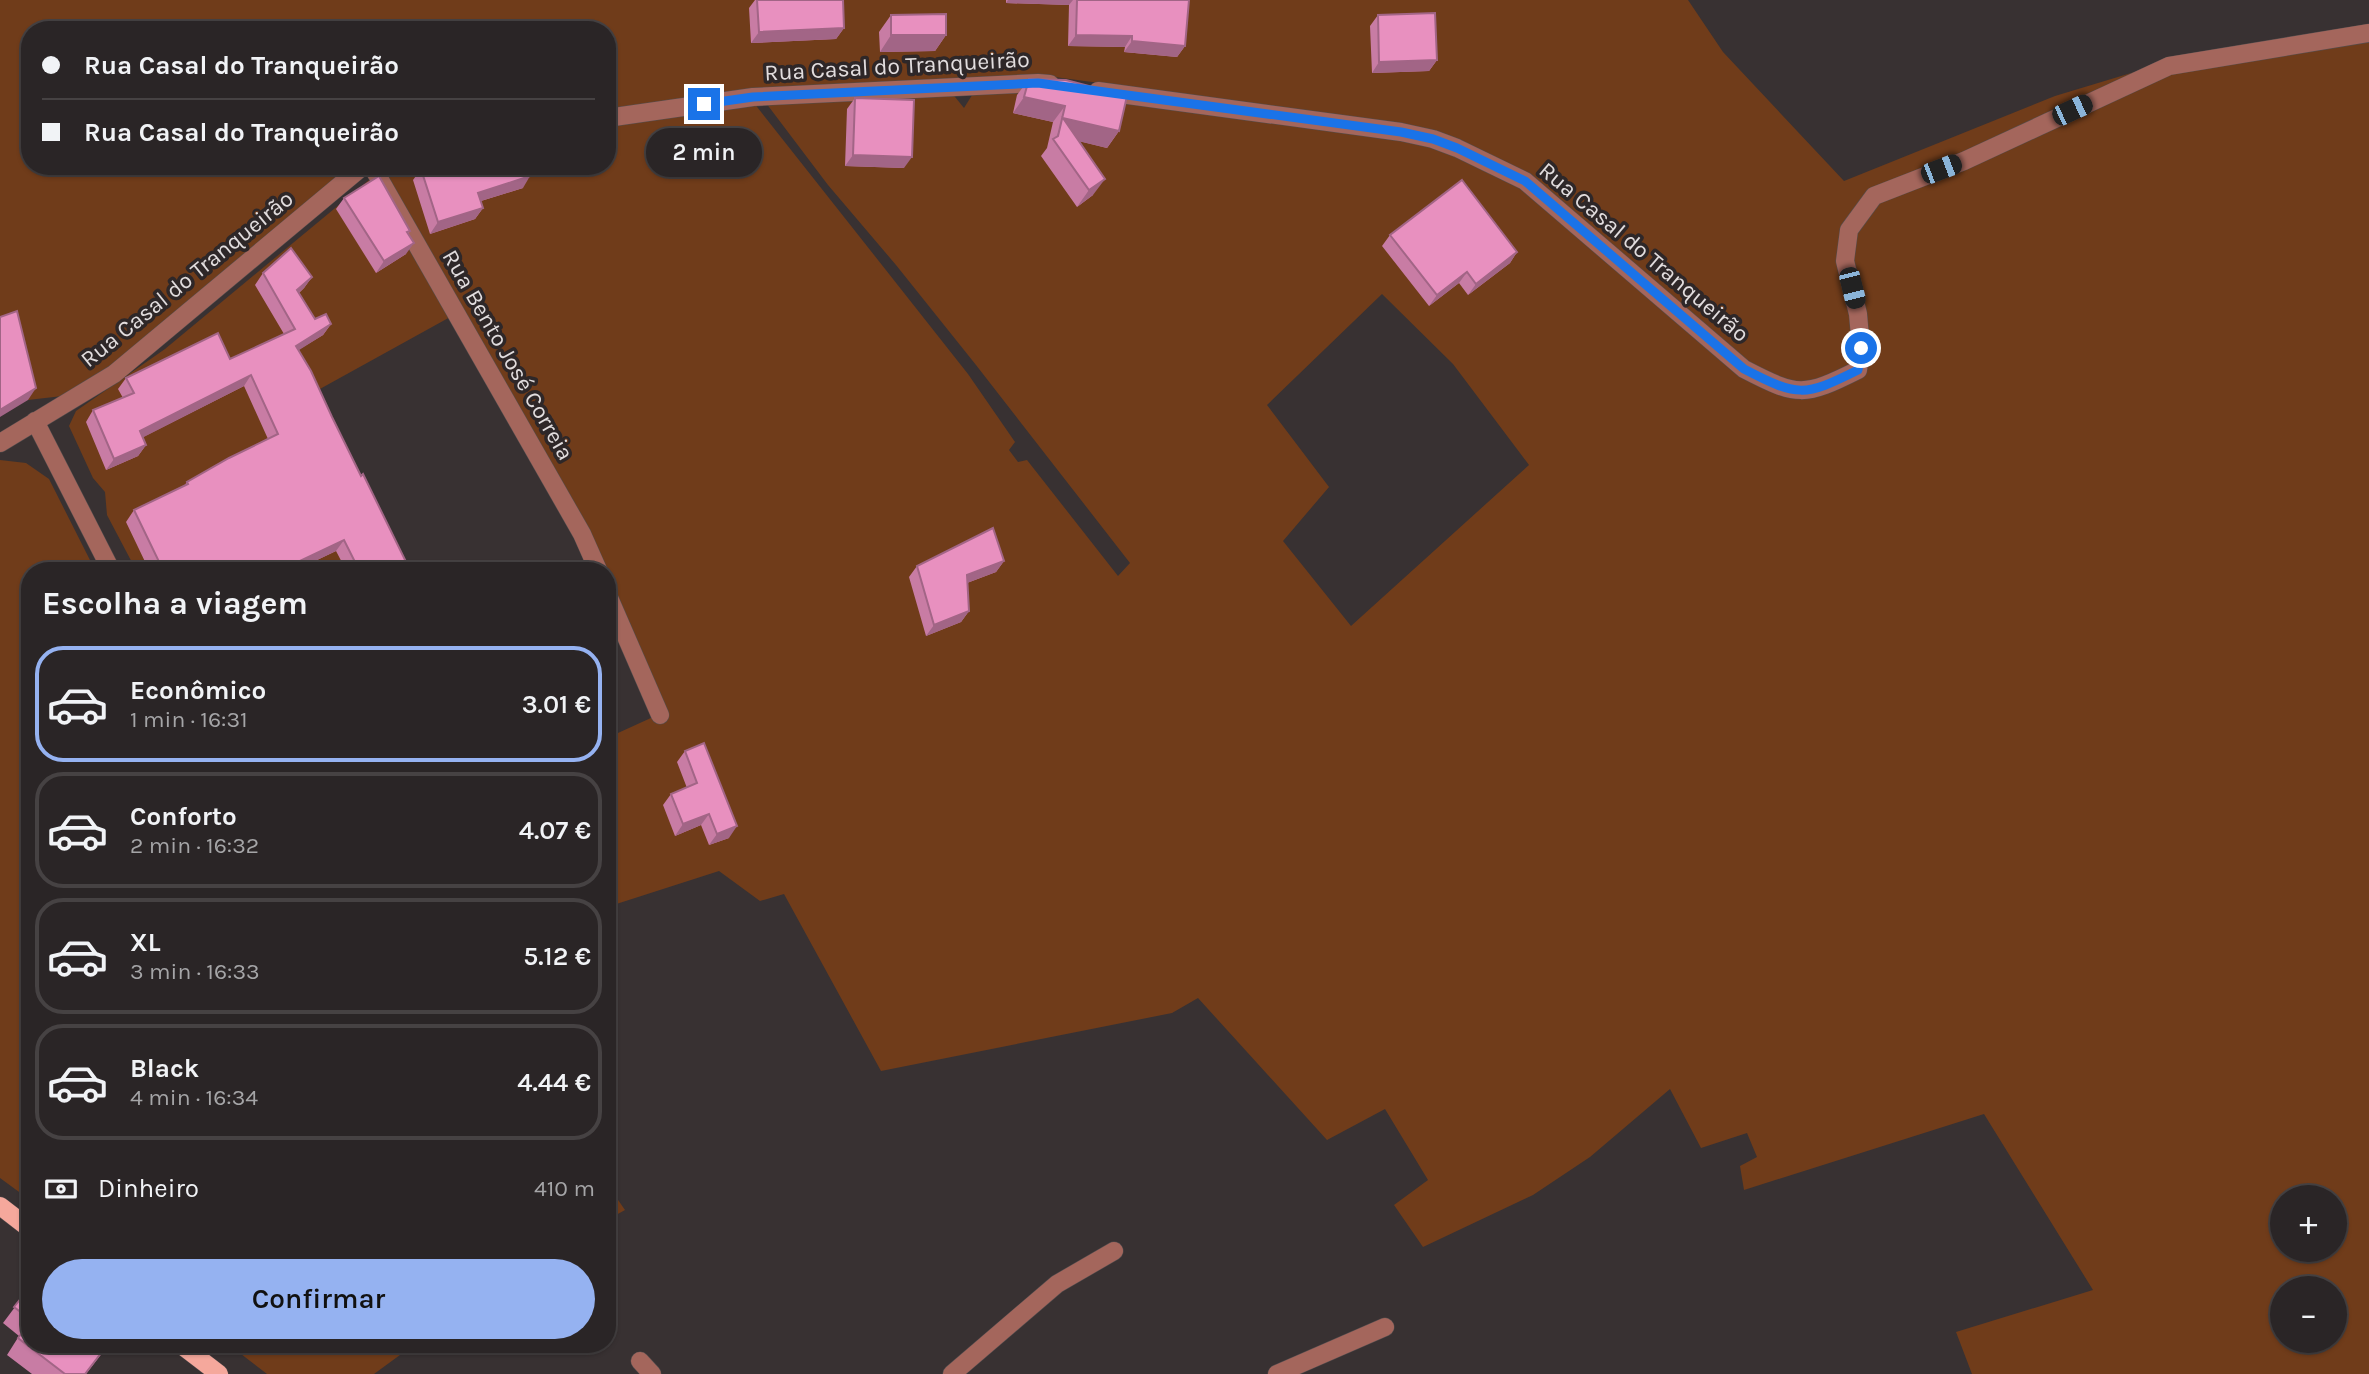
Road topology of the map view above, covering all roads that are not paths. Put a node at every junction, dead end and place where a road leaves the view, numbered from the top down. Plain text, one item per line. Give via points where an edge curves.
1 (2369, 33) edge
2 (616, 117) edge
3 (352, 175) edge
4 (377, 175) edge
5 (35, 421) junction
6 (0, 443) edge
7 (107, 562) edge
8 (594, 562) edge
9 (616, 614) edge
10 (660, 715) dead end
11 (0, 1206) edge
12 (21, 1222) edge
13 (1114, 1251) dead end
14 (1385, 1327) dead end
15 (192, 1353) edge
16 (219, 1374) edge
17 (953, 1374) edge
18 (1277, 1374) edge

1 - 2 street, Rua Casal do Tranqueirão via 2169,66 1964,161 1874,196 1849,230 1845,261 1858,314 1858,370 1824,387 1799,391 1778,387 1744,369 1525,181 1433,139 1038,83 753,97
3 - 5 street, Rua Casal do Tranqueirão via 114,374
4 - 8 street, Rua Bento José Correia
5 - 6 street, Rua Casal do Tranqueirão
5 - 7 street
9 - 10 street
11 - 12 main road
13 - 17 street via 1057,1284
14 - 18 street
15 - 16 main road

